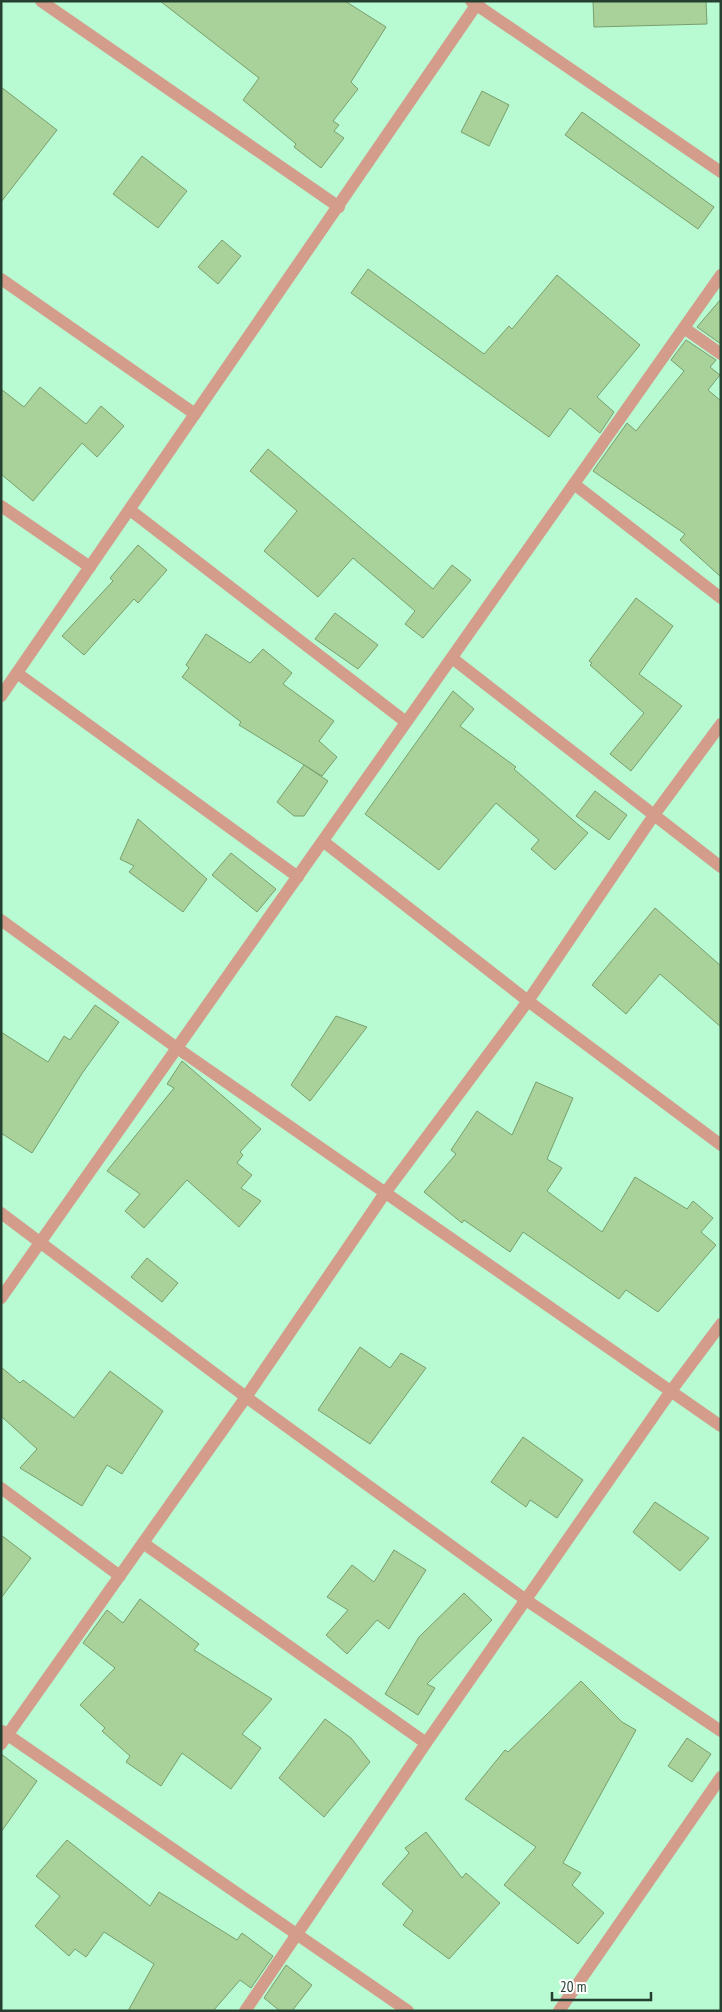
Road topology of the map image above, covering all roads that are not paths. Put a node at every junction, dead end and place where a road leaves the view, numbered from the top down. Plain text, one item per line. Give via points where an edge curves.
1 (41, 1) edge
2 (476, 3) edge
3 (721, 172) edge
4 (339, 206) junction
5 (721, 275) edge
6 (1, 279) edge
7 (684, 328) junction
8 (721, 354) edge
9 (195, 414) junction
10 (574, 484) junction
11 (1, 506) edge
12 (130, 510) junction
13 (90, 567) junction
14 (721, 598) edge
15 (452, 658) junction
16 (17, 673) junction
17 (1, 696) edge
18 (406, 722) junction
19 (721, 724) edge
20 (654, 815) junction
21 (324, 842) junction
22 (721, 867) edge
23 (298, 877) junction
24 (1, 920) edge
25 (528, 1001) junction
26 (177, 1048) junction
27 (721, 1145) edge
28 (385, 1193) junction
29 (1, 1213) edge
30 (41, 1242) junction
31 (1, 1298) edge
32 (721, 1324) edge
33 (670, 1391) junction
34 (246, 1397) junction
35 (721, 1426) edge
36 (1, 1488) edge
37 (143, 1543) junction
38 (120, 1576) junction
39 (526, 1600) junction
40 (721, 1731) edge
41 (3, 1736) edge
42 (426, 1743) junction
43 (721, 1778) edge
44 (298, 1934) junction
45 (245, 2011) edge
46 (408, 2011) edge
47 (559, 2011) edge

1 - 4 street
2 - 3 street
2 - 4 street
4 - 9 street
5 - 7 street
6 - 9 street
7 - 8 street
7 - 10 street
9 - 12 street
10 - 14 street
10 - 15 street
11 - 13 street
12 - 13 street
12 - 18 street
13 - 16 street
15 - 18 street
15 - 20 street
16 - 17 street
16 - 23 street
18 - 21 street
19 - 20 street
20 - 22 street
20 - 25 street
21 - 23 street
21 - 25 street
23 - 26 street
24 - 26 street
25 - 27 street
25 - 28 street
26 - 28 street
26 - 30 street
28 - 33 street
28 - 34 street
29 - 30 street
30 - 31 street
30 - 34 street
32 - 33 street
33 - 35 street
33 - 39 street
34 - 37 street
34 - 39 street
36 - 38 street
37 - 38 street
37 - 42 street
38 - 41 street
39 - 40 street
39 - 42 street
41 - 44 street
42 - 44 street
43 - 47 street
44 - 45 street
44 - 46 street

